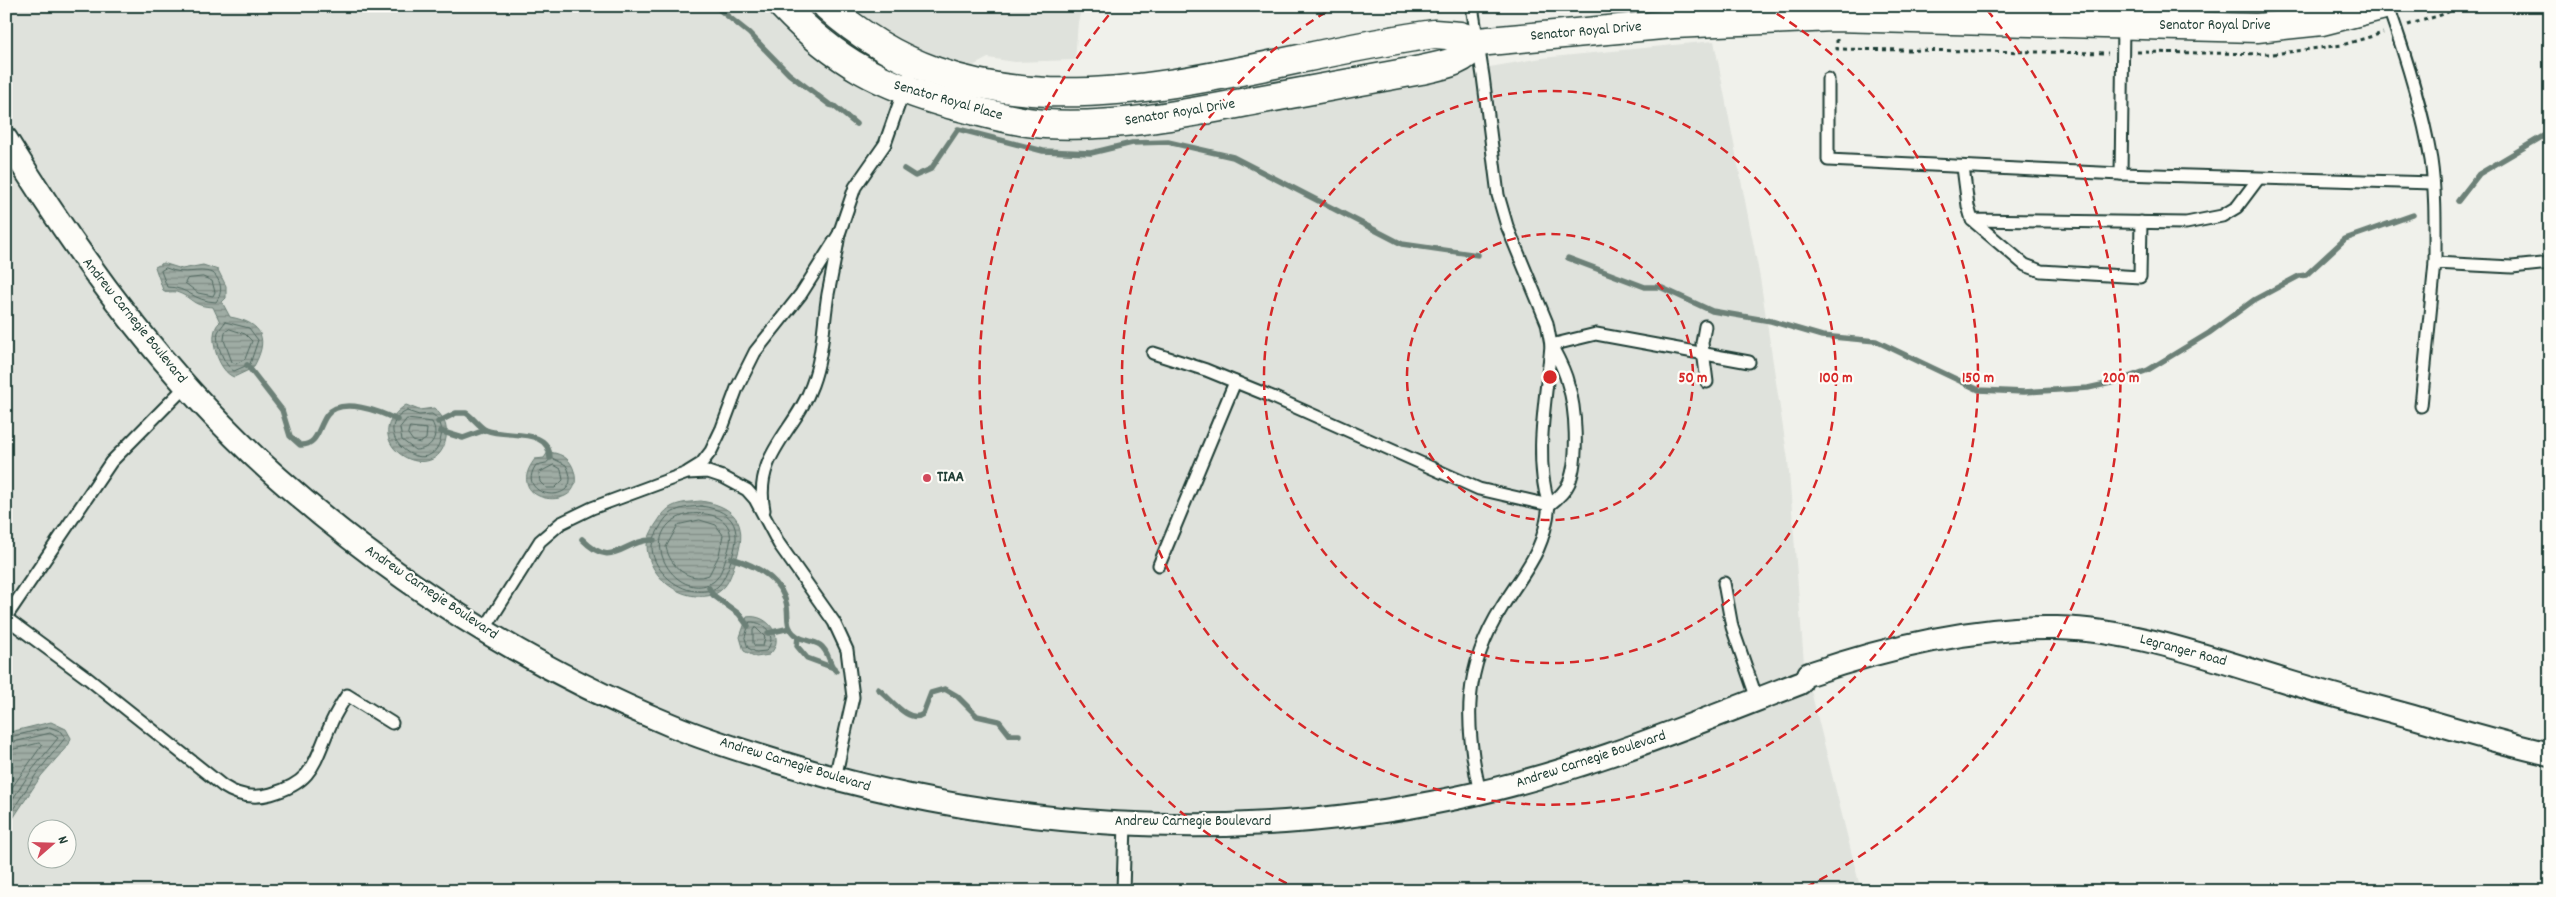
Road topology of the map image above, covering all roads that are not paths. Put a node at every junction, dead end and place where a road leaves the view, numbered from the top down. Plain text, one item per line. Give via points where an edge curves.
1 (782, 6) edge
2 (827, 6) edge
3 (1472, 6) edge
4 (2381, 6) edge
5 (2388, 6) edge
6 (2123, 25) junction
7 (1478, 42) junction
8 (913, 64) junction
9 (1828, 79) dead end
10 (904, 91) junction
11 (1048, 93) joint
12 (1020, 120) joint
13 (6, 139) edge
14 (1963, 167) junction
15 (2121, 174) junction
16 (2258, 179) junction
17 (2432, 183) junction
18 (1972, 220) junction
19 (2140, 222) junction
20 (839, 234) junction
21 (2435, 263) junction
22 (2550, 263) edge
23 (1705, 326) dead end
24 (1551, 345) junction
25 (1153, 353) dead end
26 (1704, 353) junction
27 (1749, 362) dead end
28 (1236, 382) junction
29 (1708, 382) dead end
30 (187, 385) junction
31 (2421, 406) dead end
32 (687, 472) junction
33 (1549, 505) junction
34 (766, 521) junction
35 (1159, 565) dead end
36 (1724, 583) dead end
37 (6, 618) edge
38 (484, 630) junction
39 (1805, 678) joint
40 (1757, 700) junction
41 (392, 723) dead end
42 (2550, 754) edge
43 (835, 778) junction
44 (1480, 793) junction
45 (1125, 823) junction
46 (1122, 891) edge

1 - 10 street, Senator Royal Place via 849,64
2 - 8 street, Senator Royal Place via 879,46
3 - 7 lane
4 - 6 street, Senator Royal Drive via 2341,18 2284,27
5 - 17 lane via 2422,115
6 - 7 street, Senator Royal Drive via 1870,17 1770,18
6 - 15 lane
7 - 11 street, Senator Royal Drive via 1460,36 1434,34 1146,88 1107,93
7 - 12 street, Senator Royal Drive via 1462,59 1452,63 1154,120 1080,125
7 - 24 lane via 1498,196 1546,323
8 - 10 lane
8 - 11 street, Senator Royal Place via 975,82
9 - 14 lane via 1828,160
10 - 12 street, Senator Royal Place
10 - 20 lane via 885,144 855,187
13 - 30 street, Andrew Carnegie Boulevard via 91,270
14 - 15 lane
14 - 18 lane
15 - 16 lane
16 - 17 lane
16 - 19 lane via 2237,207 2222,216 2186,223
17 - 21 lane
18 - 19 lane
18 - 19 lane via 2025,265 2041,271 2140,277
20 - 32 lane via 800,294 755,352 711,451 701,464
20 - 34 lane via 820,359 812,385 774,448 765,471 762,501
21 - 22 lane via 2512,267
21 - 31 lane
23 - 26 lane
24 - 26 lane via 1596,334
24 - 33 lane via 1542,468
24 - 33 lane via 1572,396 1574,450 1570,482 1560,497
25 - 28 lane
26 - 27 lane
26 - 29 lane
28 - 33 lane via 1479,490
28 - 35 lane
30 - 37 lane via 111,462
30 - 38 street, Andrew Carnegie Boulevard via 275,475 336,527
32 - 34 lane via 708,472 742,486 755,499
32 - 38 lane via 587,510 554,528 540,541
33 - 44 lane via 1541,545 1492,623 1474,668 1468,725
34 - 43 lane via 831,617 847,650 853,697
36 - 40 lane via 1732,627
37 - 41 lane via 223,786 241,795 265,796 302,780 317,760 329,726 347,695
38 - 43 street, Andrew Carnegie Boulevard via 572,680 671,725 733,748
39 - 40 street, Andrew Carnegie Boulevard
39 - 42 street, Legranger Road via 1919,643 1974,633 2014,628 2079,629 2191,652 2304,687
40 - 44 street, Andrew Carnegie Boulevard via 1602,759
43 - 45 street, Andrew Carnegie Boulevard via 974,809
44 - 45 street, Andrew Carnegie Boulevard via 1418,805 1295,821 1246,825
45 - 46 lane

